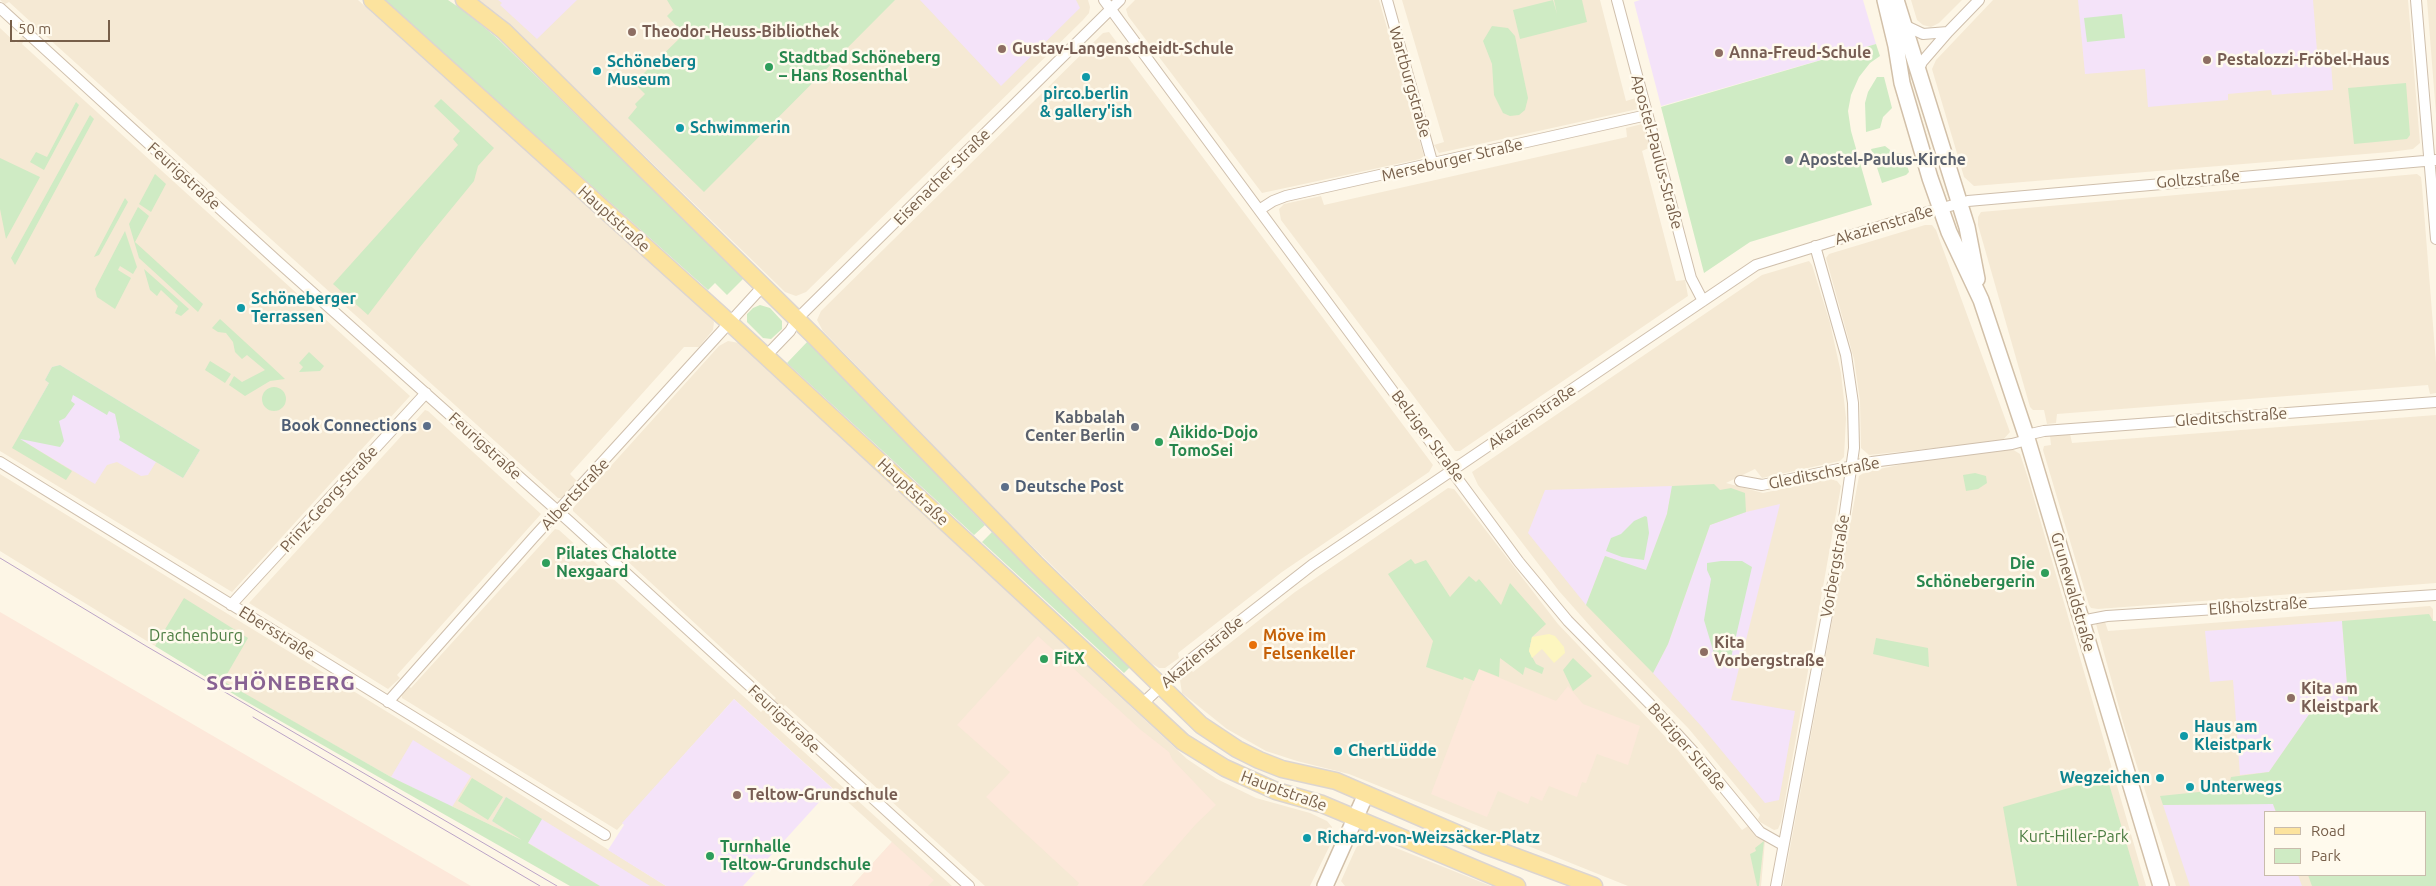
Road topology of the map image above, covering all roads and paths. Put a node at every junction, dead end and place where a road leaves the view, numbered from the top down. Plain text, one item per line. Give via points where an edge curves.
1 (372, 0) edge
2 (464, 0) edge
3 (1104, 0) edge
4 (1120, 0) edge
5 (1387, 0) edge
6 (1617, 0) edge
7 (1885, 0) edge
8 (1896, 0) edge
9 (1979, 0) edge
10 (2416, 0) edge
11 (0, 8) edge
12 (1110, 10) junction
13 (1904, 25) junction
14 (1948, 32) junction
15 (1918, 71) junction
16 (1648, 115) junction
17 (1934, 126) junction
18 (1916, 132) junction
19 (2433, 160) edge
20 (1433, 165) junction
21 (1959, 203) junction
22 (1941, 208) junction
23 (1259, 210) junction
24 (2436, 239) edge
25 (1815, 246) junction
26 (763, 286) junction
27 (1981, 300) junction
28 (1703, 301) junction
29 (797, 320) junction
30 (730, 323) junction
31 (766, 356) junction
32 (426, 393) junction
33 (2436, 402) edge
34 (2027, 437) junction
35 (0, 462) edge
36 (1852, 467) junction
37 (1453, 470) junction
38 (1740, 481) dead end
39 (558, 512) junction
40 (2436, 595) edge
41 (231, 605) junction
42 (2081, 621) junction
43 (1161, 686) junction
44 (388, 702) junction
45 (1142, 704) junction
46 (1366, 794) junction
47 (1355, 819) junction
48 (605, 835) dead end
49 (1783, 845) junction
50 (1328, 885) edge
51 (968, 886) edge
52 (1517, 886) edge
53 (1594, 886) edge
54 (1776, 886) edge
55 (2160, 886) edge

1 - 30 main road, Hauptstraße
2 - 26 main road, Hauptstraße via 504,31
3 - 12 street, Belziger Straße
4 - 12 street, Eisenacher Straße
5 - 20 street, Wartburgstraße
6 - 16 street, Apostel-Paulus-Straße
7 - 18 main road, Grunewaldstraße
8 - 13 main road, Grunewaldstraße
9 - 14 street
10 - 19 street
11 - 32 street, Feurigstraße
12 - 23 street, Belziger Straße
12 - 29 street, Eisenacher Straße
13 - 14 street via 1922,34
13 - 15 main road, Grunewaldstraße
14 - 15 street
15 - 17 main road, Grunewaldstraße
16 - 20 street, Merseburger Straße
16 - 28 street, Apostel-Paulus-Straße via 1691,278
17 - 18 street
17 - 21 main road, Grunewaldstraße
18 - 22 main road, Grunewaldstraße
19 - 21 street, Goltzstraße
19 - 24 street
20 - 23 street, Merseburger Straße via 1286,196
21 - 22 street, Akazienstraße
21 - 27 main road, Grunewaldstraße
22 - 25 street, Akazienstraße
22 - 27 main road, Grunewaldstraße
23 - 37 street, Belziger Straße
25 - 28 street, Akazienstraße via 1756,265
25 - 36 street, Vorbergstraße via 1850,378 1854,423
26 - 29 main road, Hauptstraße
26 - 30 street, Albertstraße
27 - 34 main road, Grunewaldstraße
28 - 37 street, Akazienstraße
29 - 31 street, Eisenacher Straße
29 - 43 main road, Hauptstraße via 1000,528
30 - 31 main road, Hauptstraße
30 - 39 street, Albertstraße
31 - 45 main road, Hauptstraße
32 - 39 street, Feurigstraße
32 - 41 street, Prinz-Georg-Straße
33 - 34 street, Gleditschstraße via 2044,431
34 - 36 street, Gleditschstraße via 2012,444
34 - 42 main road, Grunewaldstraße
35 - 41 street, Ebersstraße
36 - 38 street, Gleditschstraße via 1762,485
36 - 49 street, Vorbergstraße
37 - 43 street, Akazienstraße via 1312,565
37 - 49 street, Belziger Straße via 1568,621 1701,760 1760,832
39 - 44 street, Albertstraße
39 - 51 street, Feurigstraße
40 - 42 street, Elßholzstraße via 2107,616
41 - 44 street, Ebersstraße
42 - 55 main road, Grunewaldstraße
43 - 45 street, Akazienstraße
43 - 46 main road, Hauptstraße via 1201,725 1237,749 1282,769 1336,781
44 - 48 street, Ebersstraße
45 - 47 main road, Hauptstraße via 1183,742 1226,768 1276,791 1322,804
46 - 47 main road
46 - 53 main road, Hauptstraße via 1484,845
47 - 50 main road
47 - 52 main road, Hauptstraße
49 - 54 street, Vorbergstraße

